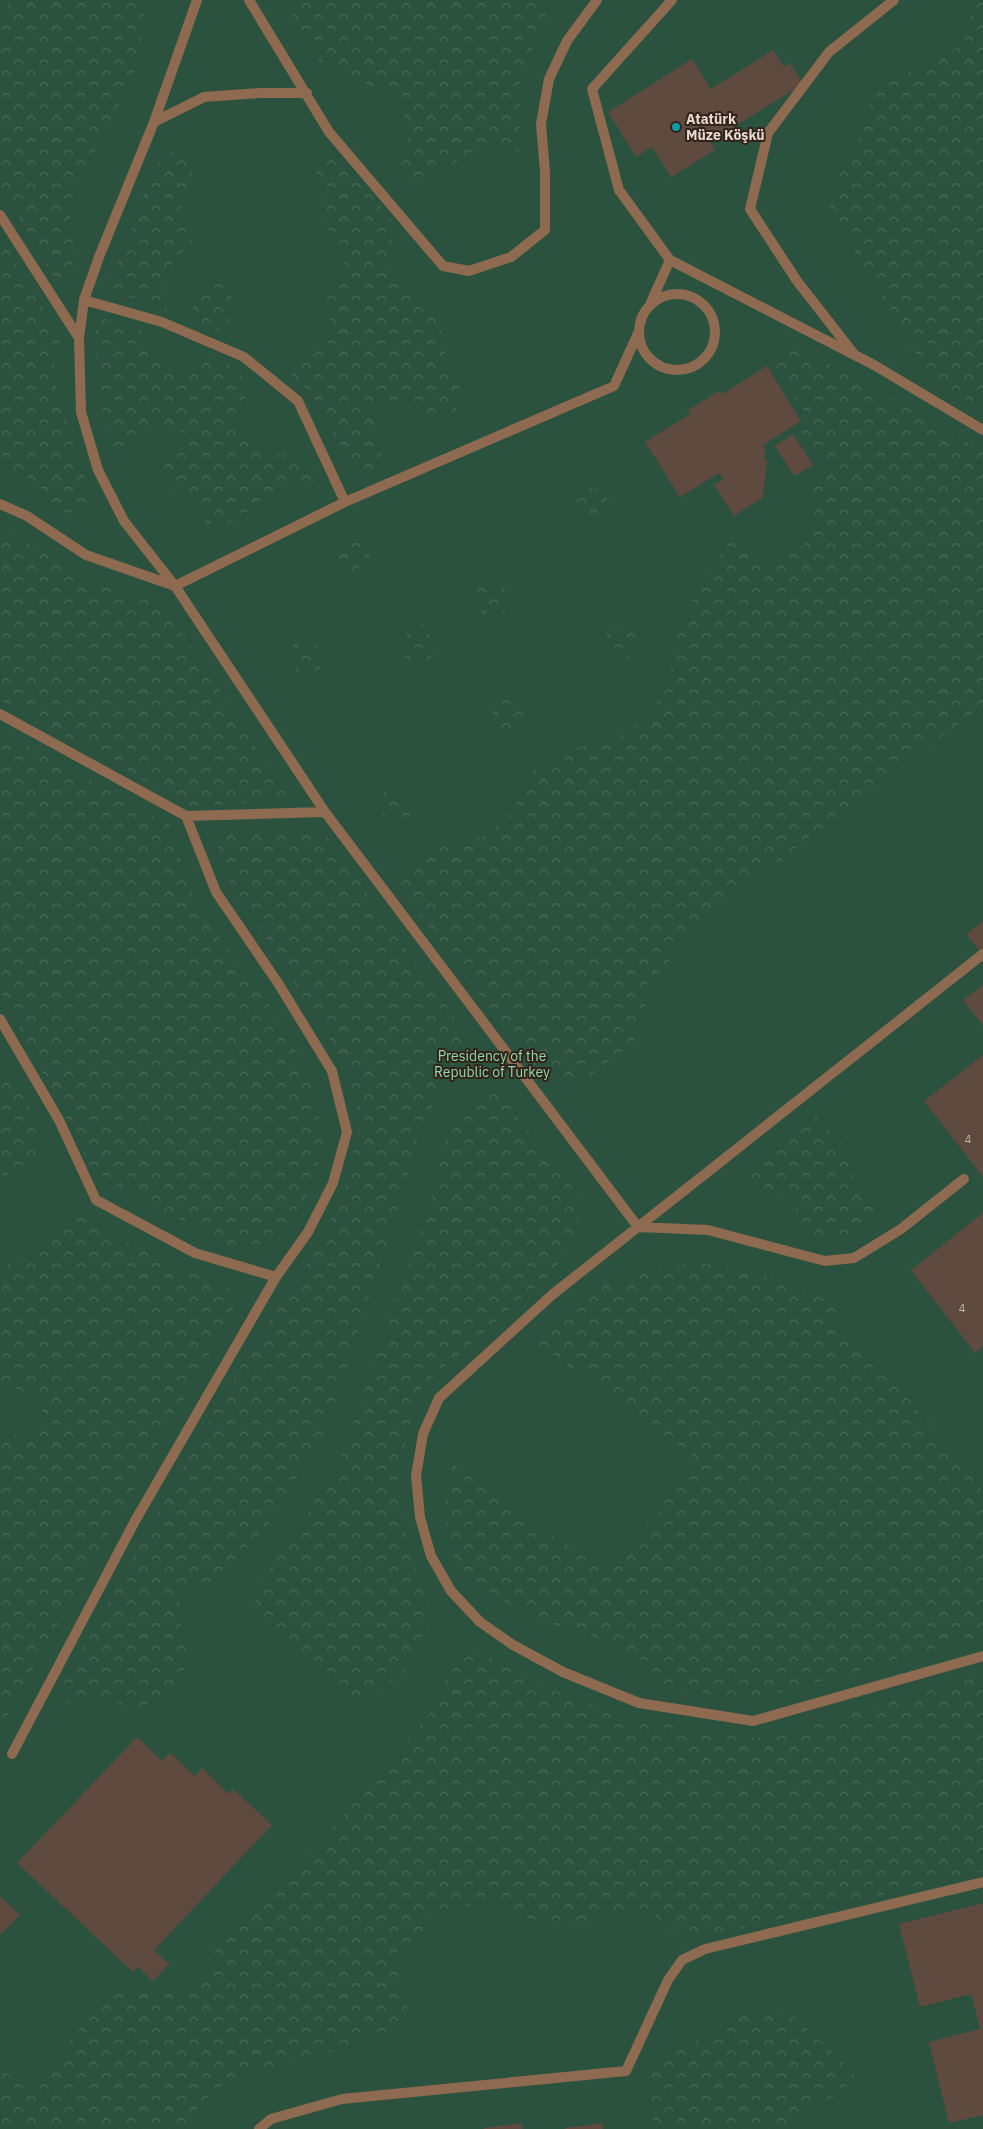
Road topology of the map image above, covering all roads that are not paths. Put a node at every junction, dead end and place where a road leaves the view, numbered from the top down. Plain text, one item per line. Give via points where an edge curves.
1 (197, 0) edge
2 (249, 0) edge
3 (597, 0) edge
4 (672, 0) edge
5 (894, 0) edge
6 (307, 93) junction
7 (154, 122) junction
8 (0, 215) edge
9 (670, 260) junction
10 (84, 300) junction
11 (651, 304) junction
12 (639, 331) junction
13 (79, 338) junction
14 (857, 357) junction
15 (983, 430) edge
16 (345, 502) junction
17 (0, 504) edge
18 (175, 586) junction
19 (0, 714) edge
20 (325, 812) junction
21 (186, 816) junction
22 (983, 954) edge
23 (0, 1020) edge
24 (964, 1180) dead end
25 (638, 1227) junction
26 (276, 1277) junction
27 (983, 1656) edge
28 (12, 1754) dead end
29 (983, 1882) edge
30 (259, 2129) edge

1 - 7 lane
2 - 6 lane
3 - 6 lane via 567,41 549,79 541,124 545,230 511,257 469,271 443,266 329,132
4 - 9 lane via 592,89 619,190
5 - 14 lane via 829,52 768,133 750,209 797,281
6 - 7 lane via 204,97
7 - 10 lane
8 - 13 lane
9 - 11 lane
9 - 14 lane
10 - 13 lane
10 - 16 lane via 162,322 244,357 298,400
11 - 12 lane via 641,319
11 - 12 lane via 679,293 698,300 706,306 715,324 714,344 695,366 675,370 660,366 648,357
12 - 16 lane via 614,386
13 - 18 lane via 81,412 98,470 124,521
14 - 15 lane
16 - 18 lane
17 - 18 lane via 27,516 86,555
18 - 20 lane
19 - 21 lane
20 - 21 lane
20 - 25 lane
21 - 26 lane via 216,892 278,983 332,1071 347,1132 329,1191 308,1232
22 - 25 lane
23 - 26 lane via 59,1120 96,1200 194,1253
24 - 25 lane via 901,1229 854,1258 825,1261 708,1230
25 - 27 lane via 553,1294 439,1398 423,1434 416,1476 420,1517 431,1556 451,1591 480,1622 562,1672 639,1703 753,1721
26 - 28 lane via 135,1521
29 - 30 lane via 705,1949 682,1960 668,1980 626,2071 342,2099 271,2119

